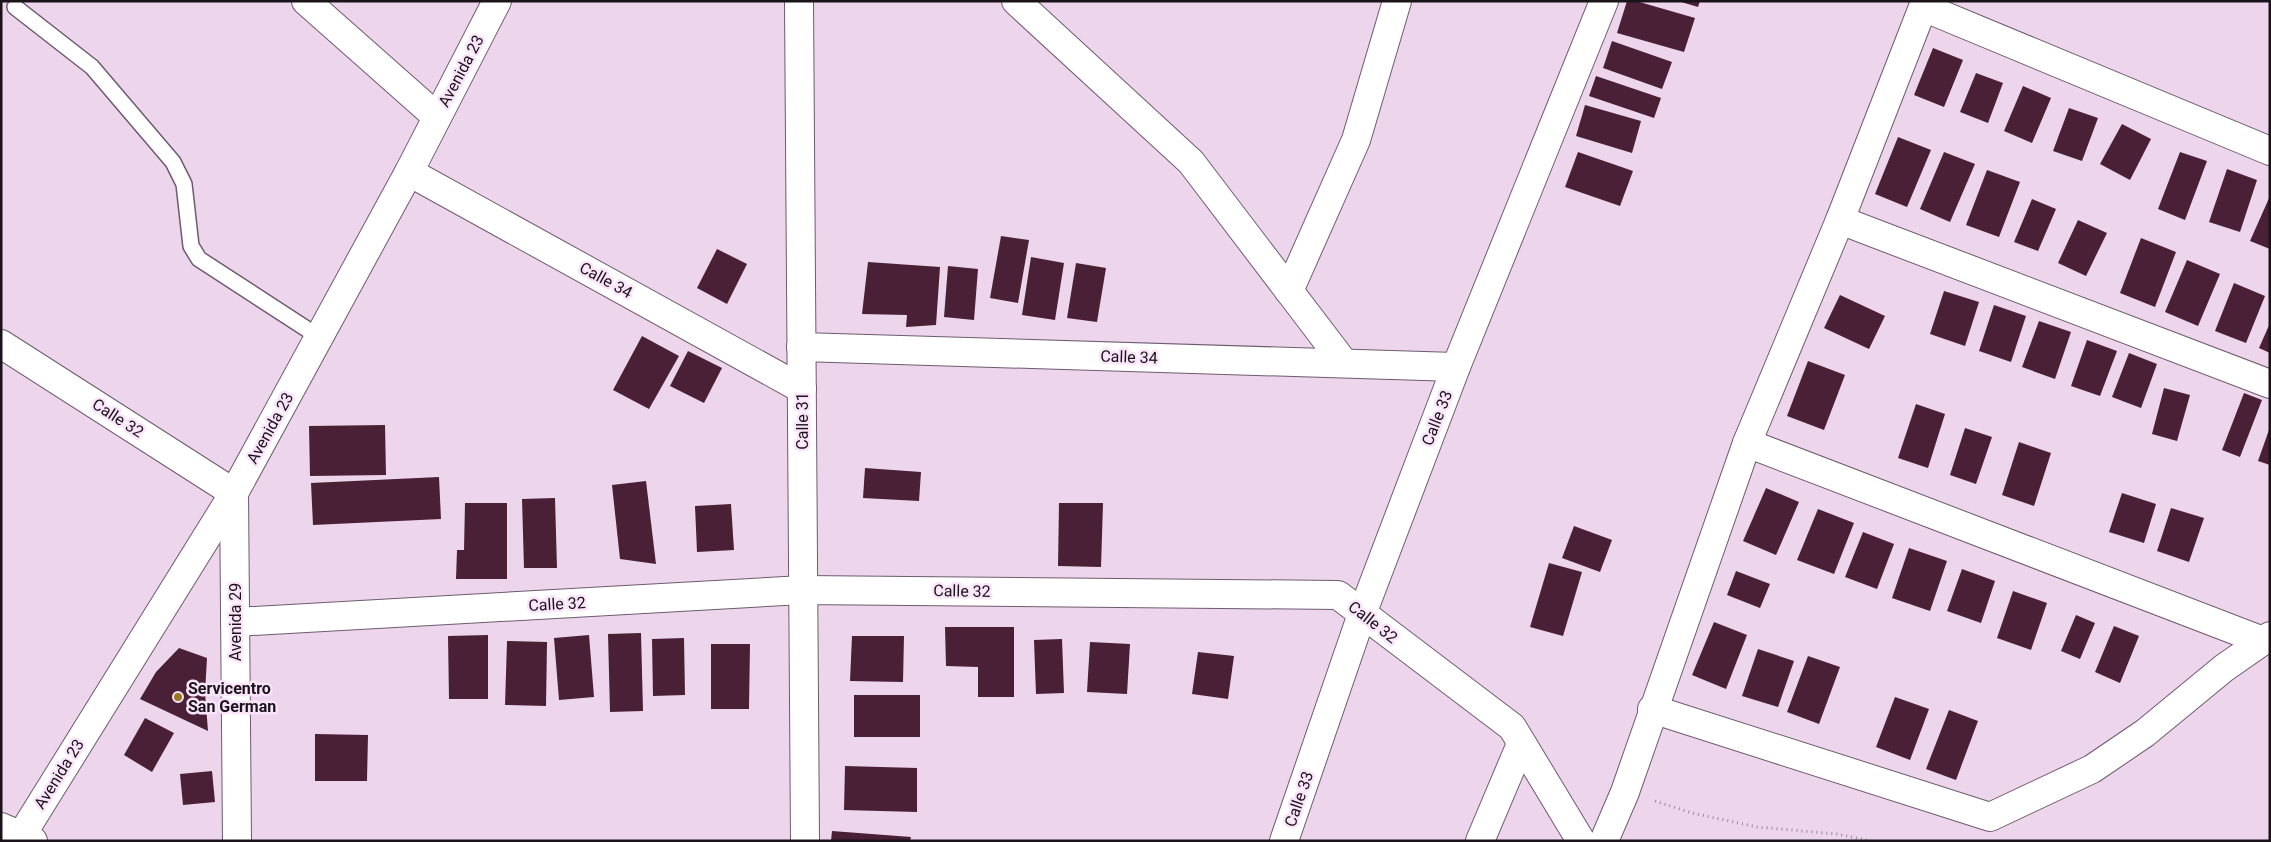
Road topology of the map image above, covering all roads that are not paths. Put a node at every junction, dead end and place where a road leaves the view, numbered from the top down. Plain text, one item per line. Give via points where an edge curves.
1 (306, 1) edge
2 (497, 1) edge
3 (799, 1) edge
4 (1016, 1) edge
5 (1398, 1) edge
6 (1604, 1) edge
7 (15, 7) dead end
8 (437, 117) junction
9 (2270, 151) edge
10 (410, 172) junction
11 (1840, 220) junction
12 (1289, 291) junction
13 (319, 337) junction
14 (1, 344) edge
15 (801, 347) junction
16 (1344, 363) junction
17 (1456, 367) junction
18 (2270, 384) edge
19 (802, 389) junction
20 (1747, 443) junction
21 (234, 493) junction
22 (803, 590) junction
23 (1362, 614) junction
24 (235, 622) junction
25 (2266, 639) edge
26 (1652, 709) junction
27 (1521, 744) junction
28 (18, 836) edge
29 (237, 841) edge
30 (805, 841) edge
31 (1284, 841) edge
32 (1480, 841) edge
33 (1581, 841) edge
34 (1604, 841) edge

1 - 8 street
2 - 8 street, Avenida 23
3 - 15 street, Calle 31
4 - 12 street via 1191,162
5 - 12 street via 1356,140
6 - 17 street, Calle 33
7 - 13 lane via 92,66 173,162 184,184 191,246 199,259
8 - 10 street, Avenida 23
9 - 11 street via 1923,7
10 - 13 street, Avenida 23
10 - 19 street, Calle 34
11 - 18 street
11 - 20 street
12 - 16 street
13 - 21 street, Avenida 23
14 - 21 street, Calle 32
15 - 16 street, Calle 34
15 - 19 street, Calle 31
16 - 17 street, Calle 34
17 - 23 street, Calle 33
19 - 22 street, Calle 31
20 - 25 street
20 - 26 street
21 - 24 street, Avenida 29
21 - 28 street, Avenida 23
22 - 23 street, Calle 32 via 1338,595
22 - 24 street, Calle 32
22 - 30 street, Calle 31
23 - 27 street, Calle 32 via 1512,727
23 - 31 street, Calle 33
24 - 29 street, Avenida 29
25 - 26 street via 2224,668 2145,733 2092,769 1990,817
26 - 34 street via 1625,792
27 - 32 street
27 - 33 street, Calle 32

